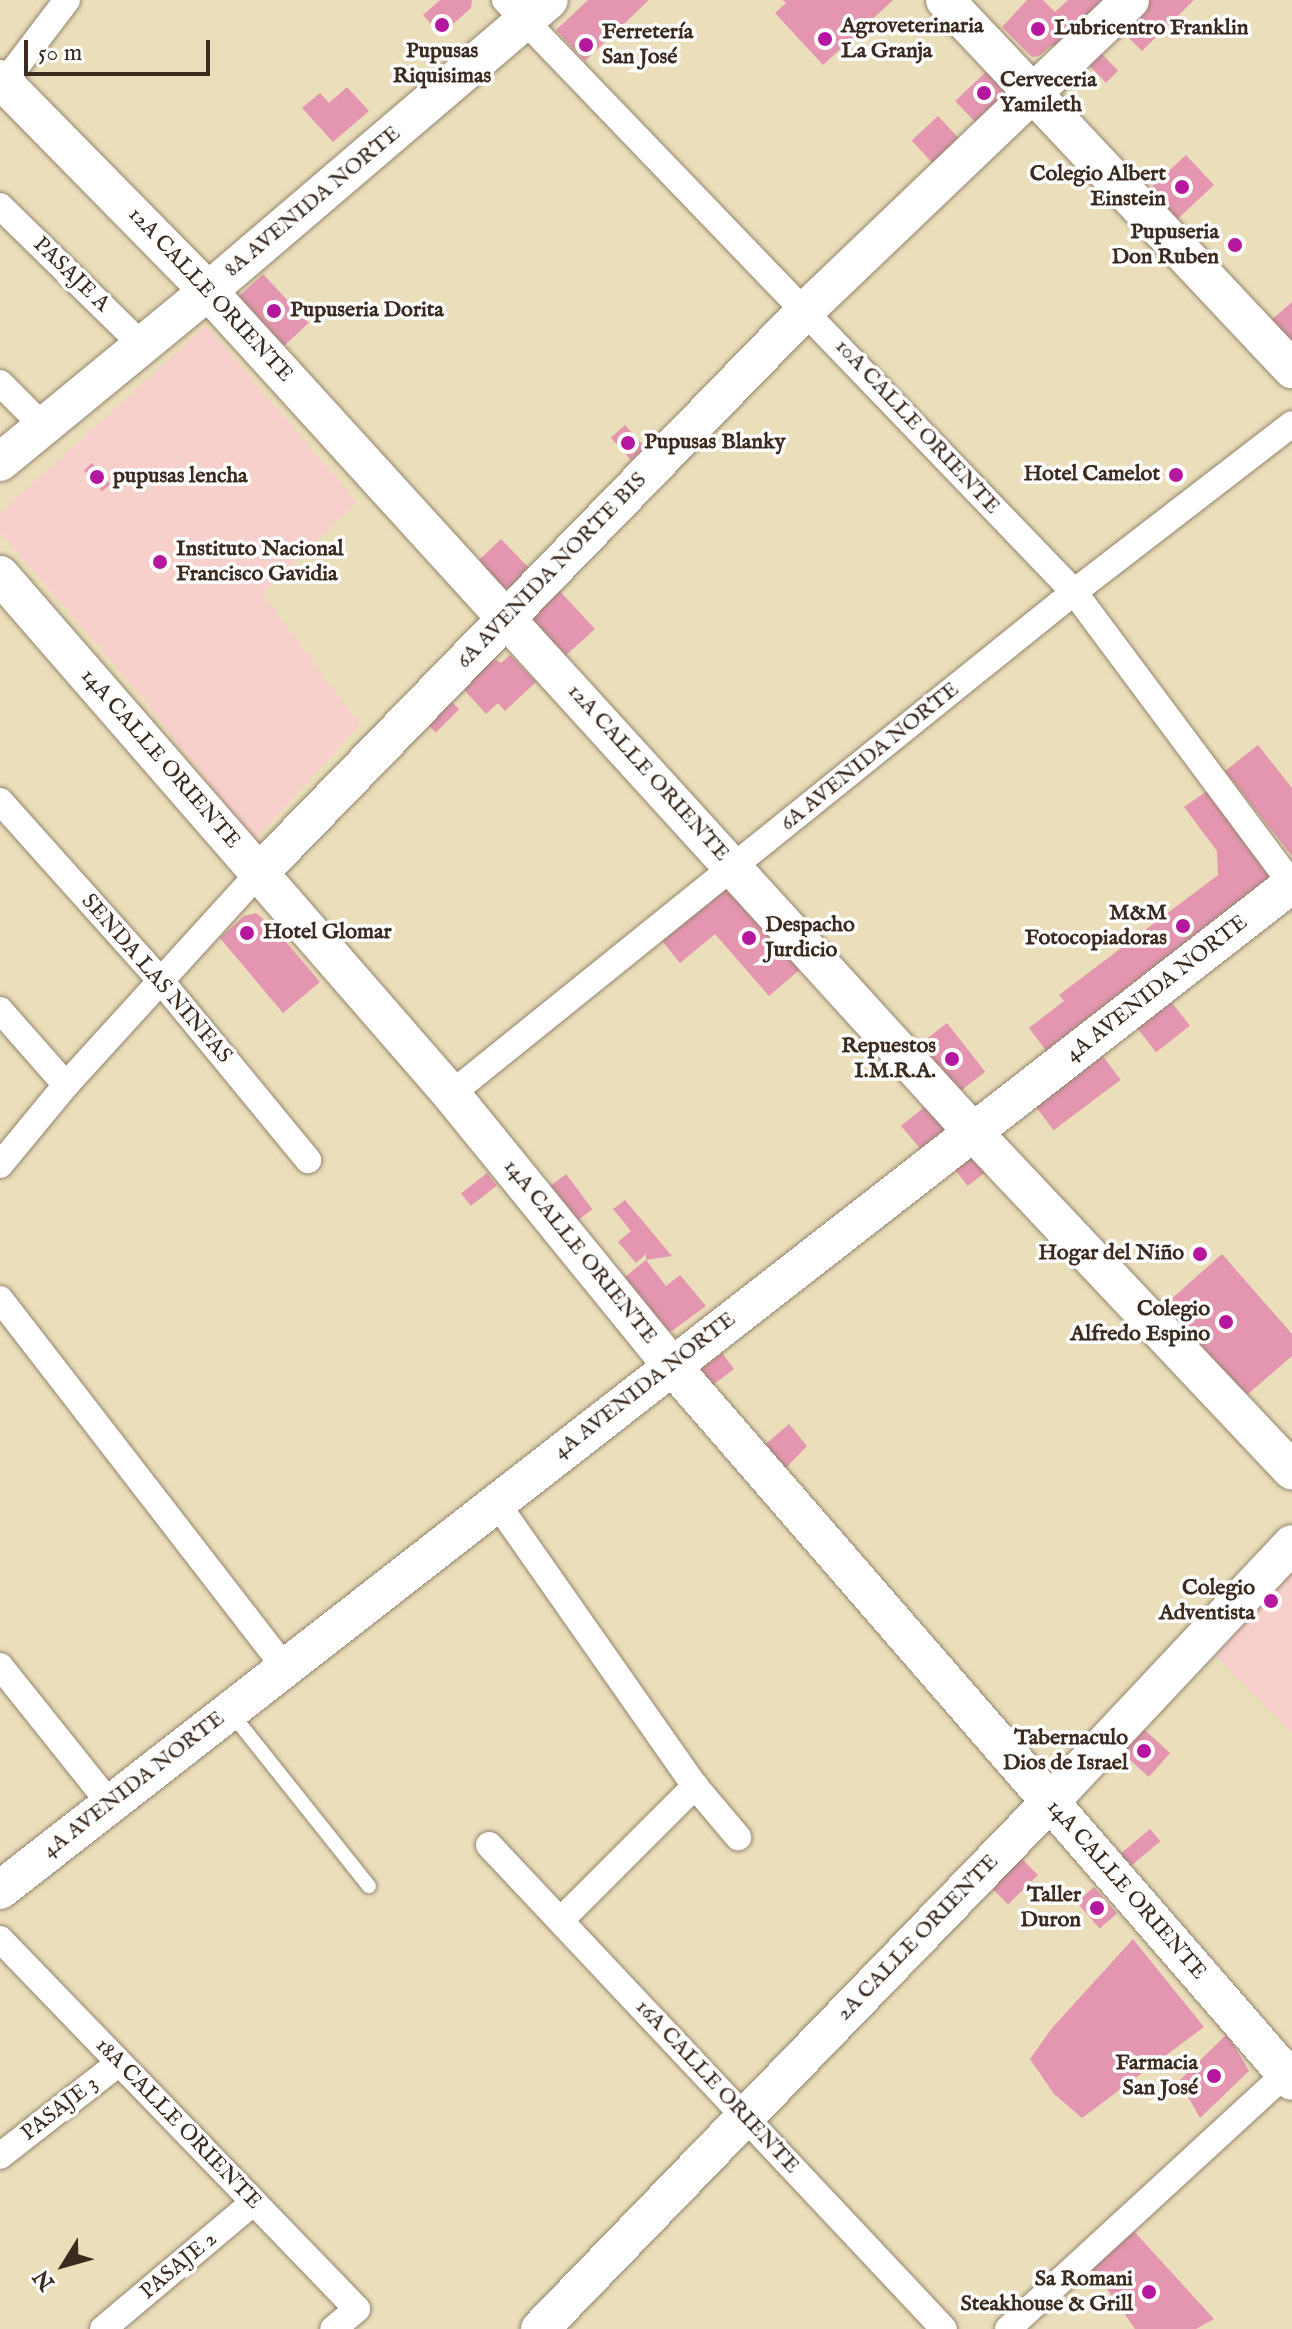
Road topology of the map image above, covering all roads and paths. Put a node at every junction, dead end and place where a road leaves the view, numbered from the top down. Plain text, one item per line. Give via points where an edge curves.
1 (67, 0) edge
2 (945, 0) edge
3 (1130, 0) edge
4 (526, 7) edge
5 (2, 81) edge
6 (1034, 94) junction
7 (0, 206) edge
8 (208, 291) junction
9 (806, 310) junction
10 (142, 345) junction
11 (1292, 369) edge
12 (0, 383) edge
13 (1292, 424) edge
14 (43, 426) junction
15 (0, 462) edge
16 (0, 575) edge
17 (1074, 592) junction
18 (507, 617) junction
19 (0, 801) edge
20 (734, 868) junction
21 (259, 873) junction
22 (1292, 885) edge
23 (161, 981) junction
24 (0, 1010) edge
25 (66, 1085) junction
26 (451, 1094) junction
27 (973, 1132) junction
28 (308, 1160) dead end
29 (0, 1165) edge
30 (0, 1299) edge
31 (672, 1366) junction
32 (1292, 1470) edge
33 (492, 1506) junction
34 (1292, 1544) edge
35 (0, 1666) edge
36 (284, 1666) junction
37 (229, 1710) junction
38 (695, 1786) junction
39 (1049, 1803) junction
40 (110, 1804) junction
41 (738, 1837) dead end
42 (489, 1845) dead end
43 (369, 1886) dead end
44 (0, 1890) edge
45 (561, 1920) junction
46 (0, 1939) edge
47 (119, 2063) junction
48 (1290, 2074) edge
49 (745, 2118) junction
50 (0, 2156) edge
51 (254, 2202) junction
52 (103, 2329) edge
53 (333, 2329) edge
54 (540, 2329) edge
55 (944, 2329) edge
56 (1008, 2329) edge

1 - 5 street
2 - 6 street
3 - 6 street, 6A AVENIDA NORTE BIS
4 - 8 street, 8A AVENIDA NORTE
4 - 9 street, 10A CALLE ORIENTE
5 - 8 street, 12A CALLE ORIENTE
6 - 9 street, 6A AVENIDA NORTE BIS
6 - 11 street
7 - 10 street, PASAJE A
8 - 10 street, 8A AVENIDA NORTE
8 - 18 street, 12A CALLE ORIENTE
9 - 17 street, 10A CALLE ORIENTE
9 - 18 street, 6A AVENIDA NORTE BIS
10 - 14 street, 8A AVENIDA NORTE
12 - 14 street
13 - 17 street, 6A AVENIDA NORTE
14 - 15 street, 8A AVENIDA NORTE
16 - 21 street, 14A CALLE ORIENTE
17 - 20 street, 6A AVENIDA NORTE
17 - 22 street, 10A CALLE ORIENTE
18 - 20 street, 12A CALLE ORIENTE
18 - 21 street, 6A AVENIDA NORTE BIS
19 - 23 street, SENDA LAS NINFAS
20 - 26 street, 6A AVENIDA NORTE
20 - 27 street, 12A CALLE ORIENTE
21 - 23 street, 6A AVENIDA NORTE BIS
21 - 26 street, 14A CALLE ORIENTE
22 - 27 street, 4A AVENIDA NORTE
23 - 25 street, 6A AVENIDA NORTE BIS
23 - 28 street, SENDA LAS NINFAS
24 - 25 street
25 - 29 street, 6A AVENIDA NORTE BIS
26 - 31 street, 14A CALLE ORIENTE
27 - 31 street, 4A AVENIDA NORTE
27 - 32 street, 12A CALLE ORIENTE
30 - 36 street
31 - 33 street, 4A AVENIDA NORTE
31 - 39 street, 14A CALLE ORIENTE
33 - 36 street, 4A AVENIDA NORTE
33 - 38 street
34 - 39 street, 2A CALLE ORIENTE
35 - 40 street
36 - 37 street, 4A AVENIDA NORTE
37 - 40 street, 4A AVENIDA NORTE
37 - 43 lane
38 - 41 street
38 - 45 street
39 - 48 street, 14A CALLE ORIENTE
39 - 49 street, 2A CALLE ORIENTE
40 - 44 street, 4A AVENIDA NORTE
42 - 45 street, 16A CALLE ORIENTE
45 - 49 street, 16A CALLE ORIENTE
46 - 47 street, 18A CALLE ORIENTE
47 - 50 street, PASAJE 3
47 - 51 street, 18A CALLE ORIENTE
48 - 56 street
49 - 54 street, 2A CALLE ORIENTE
49 - 55 street, 16A CALLE ORIENTE
51 - 52 street, PASAJE 2
51 - 53 street, 18A CALLE ORIENTE via 357,2309

